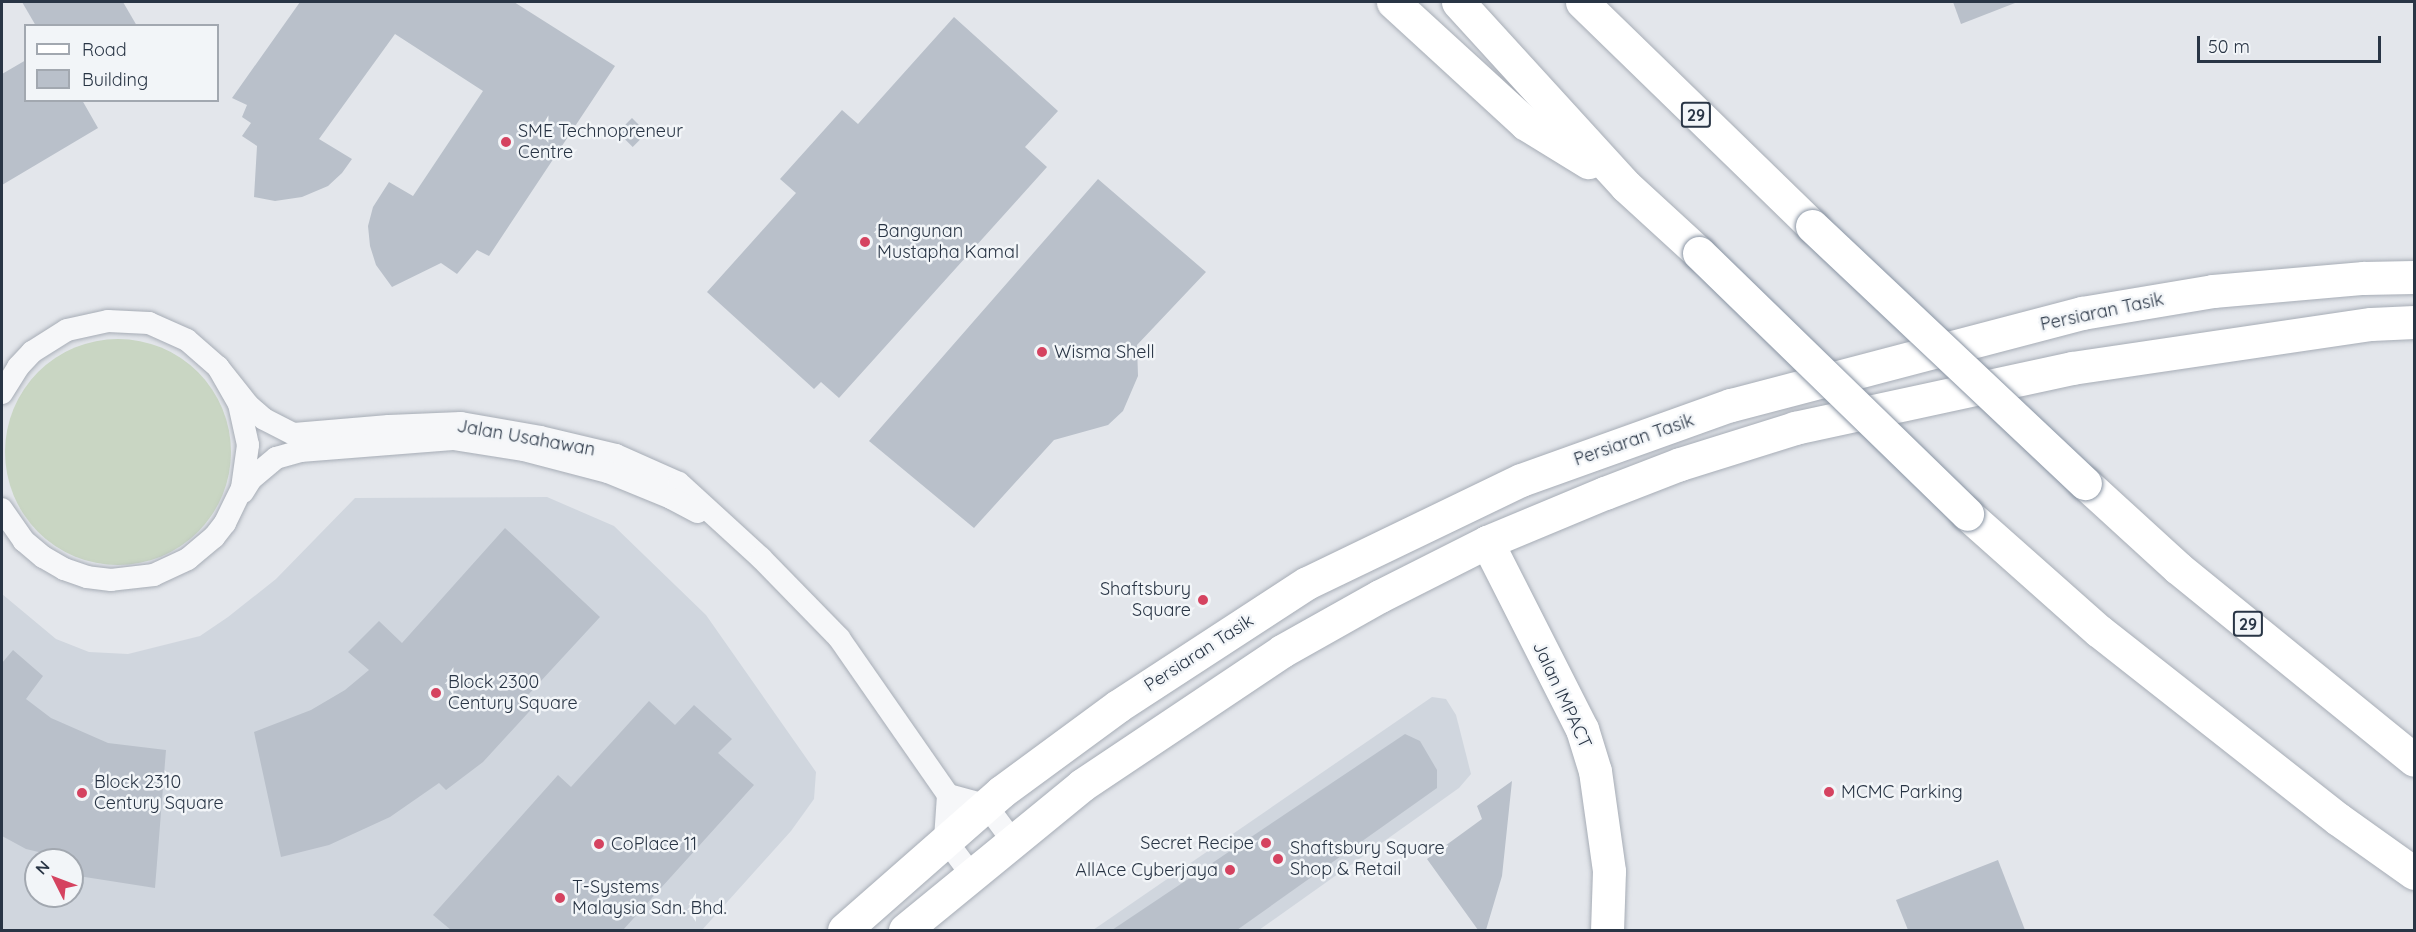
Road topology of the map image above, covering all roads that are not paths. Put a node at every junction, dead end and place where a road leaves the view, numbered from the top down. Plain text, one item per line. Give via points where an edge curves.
1 (1393, 2) edge
2 (1582, 2) edge
3 (1615, 2) edge
4 (1459, 7) edge
5 (1660, 80) junction
6 (1626, 186) junction
7 (2415, 278) edge
8 (2415, 322) edge
9 (218, 367) junction
10 (10, 368) edge
11 (2, 393) edge
12 (234, 508) junction
13 (2, 509) edge
14 (730, 531) junction
15 (1487, 542) junction
16 (2415, 760) edge
17 (948, 795) junction
18 (986, 805) junction
19 (945, 839) junction
20 (1012, 840) junction
21 (2415, 873) edge
22 (971, 874) junction
23 (844, 930) edge
24 (905, 930) edge
25 (1607, 930) edge

1 - 6 main road via 1527,123
2 - 5 main road, 29
3 - 5 main road
4 - 6 main road
5 - 16 main road, 29, bridge via 2178,568
6 - 21 main road, bridge via 1967,514 2099,631 2338,819
7 - 18 main road, Persiaran Tasik via 2363,278 2212,291 2082,313 1731,405 1521,480 1307,583 1118,706
8 - 15 main road via 2360,326 2084,366 1795,428 1680,464
9 - 10 street via 178,335 149,323 128,320 97,322 67,330
9 - 12 street via 239,404 248,446 242,488
9 - 14 street, Jalan Usahawan via 248,405 264,419 294,434 461,423 540,437 616,455 679,483
10 - 11 street
12 - 13 street via 214,537 188,559 154,575 111,580 87,577 43,557 24,541
12 - 14 street, Jalan Usahawan via 251,479 276,458 300,451 453,439 524,450 608,472 671,498
14 - 17 street, Jalan Usahawan via 839,638
15 - 20 main road via 1282,651 1092,778
15 - 25 main road, Jalan IMPACT via 1582,729 1594,771 1609,871
17 - 18 street
17 - 19 street
18 - 19 main road, Persiaran Tasik
18 - 20 street
19 - 22 street
19 - 23 main road, Persiaran Tasik
20 - 22 main road
22 - 24 main road

